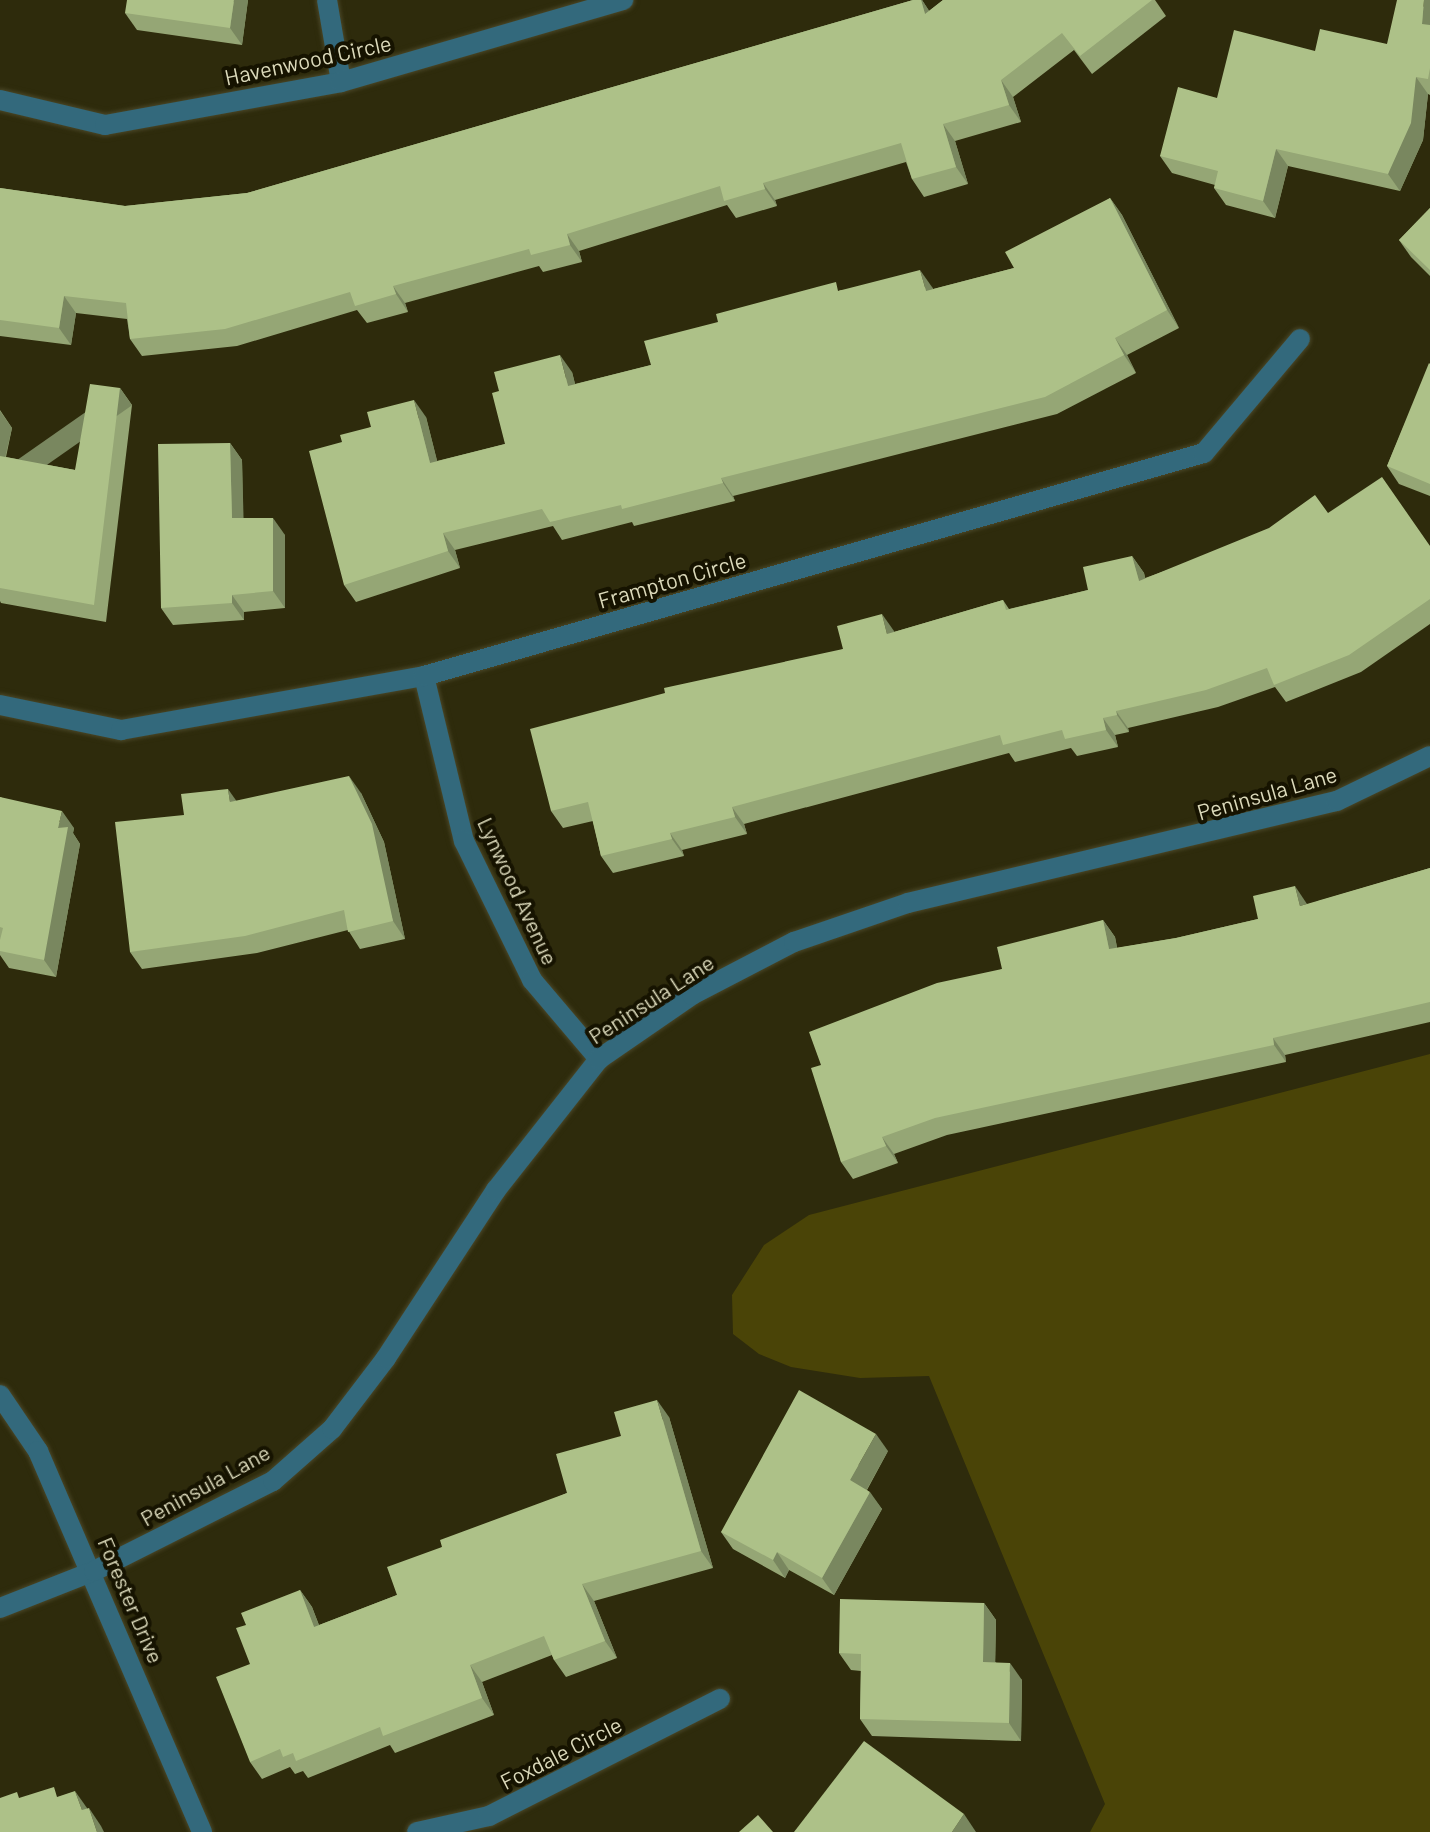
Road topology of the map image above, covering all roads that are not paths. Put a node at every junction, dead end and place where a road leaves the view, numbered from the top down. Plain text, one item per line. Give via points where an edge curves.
1 (327, 0) edge
2 (623, 0) edge
3 (341, 82) junction
4 (0, 100) edge
5 (1300, 339) dead end
6 (424, 676) junction
7 (0, 705) edge
8 (1430, 756) edge
9 (599, 1059) junction
10 (0, 1395) edge
11 (94, 1571) junction
12 (0, 1608) edge
13 (720, 1699) dead end
14 (202, 1832) edge
15 (417, 1832) edge

1 - 3 street
2 - 3 street, Havenwood Circle
3 - 4 street, Havenwood Circle via 105,125
5 - 6 street, Frampton Circle via 1204,453
6 - 7 street, Frampton Circle via 121,730
6 - 9 street, Lynwood Avenue via 464,841 532,980
8 - 9 street, Peninsula Lane via 1337,801 908,903 794,942 692,995
9 - 11 street, Peninsula Lane via 496,1190 386,1358 332,1429 273,1481
10 - 11 street, Forester Drive via 38,1451
11 - 12 street, Peninsula Lane
11 - 14 street, Forester Drive
13 - 15 street, Foxdale Circle via 489,1816

